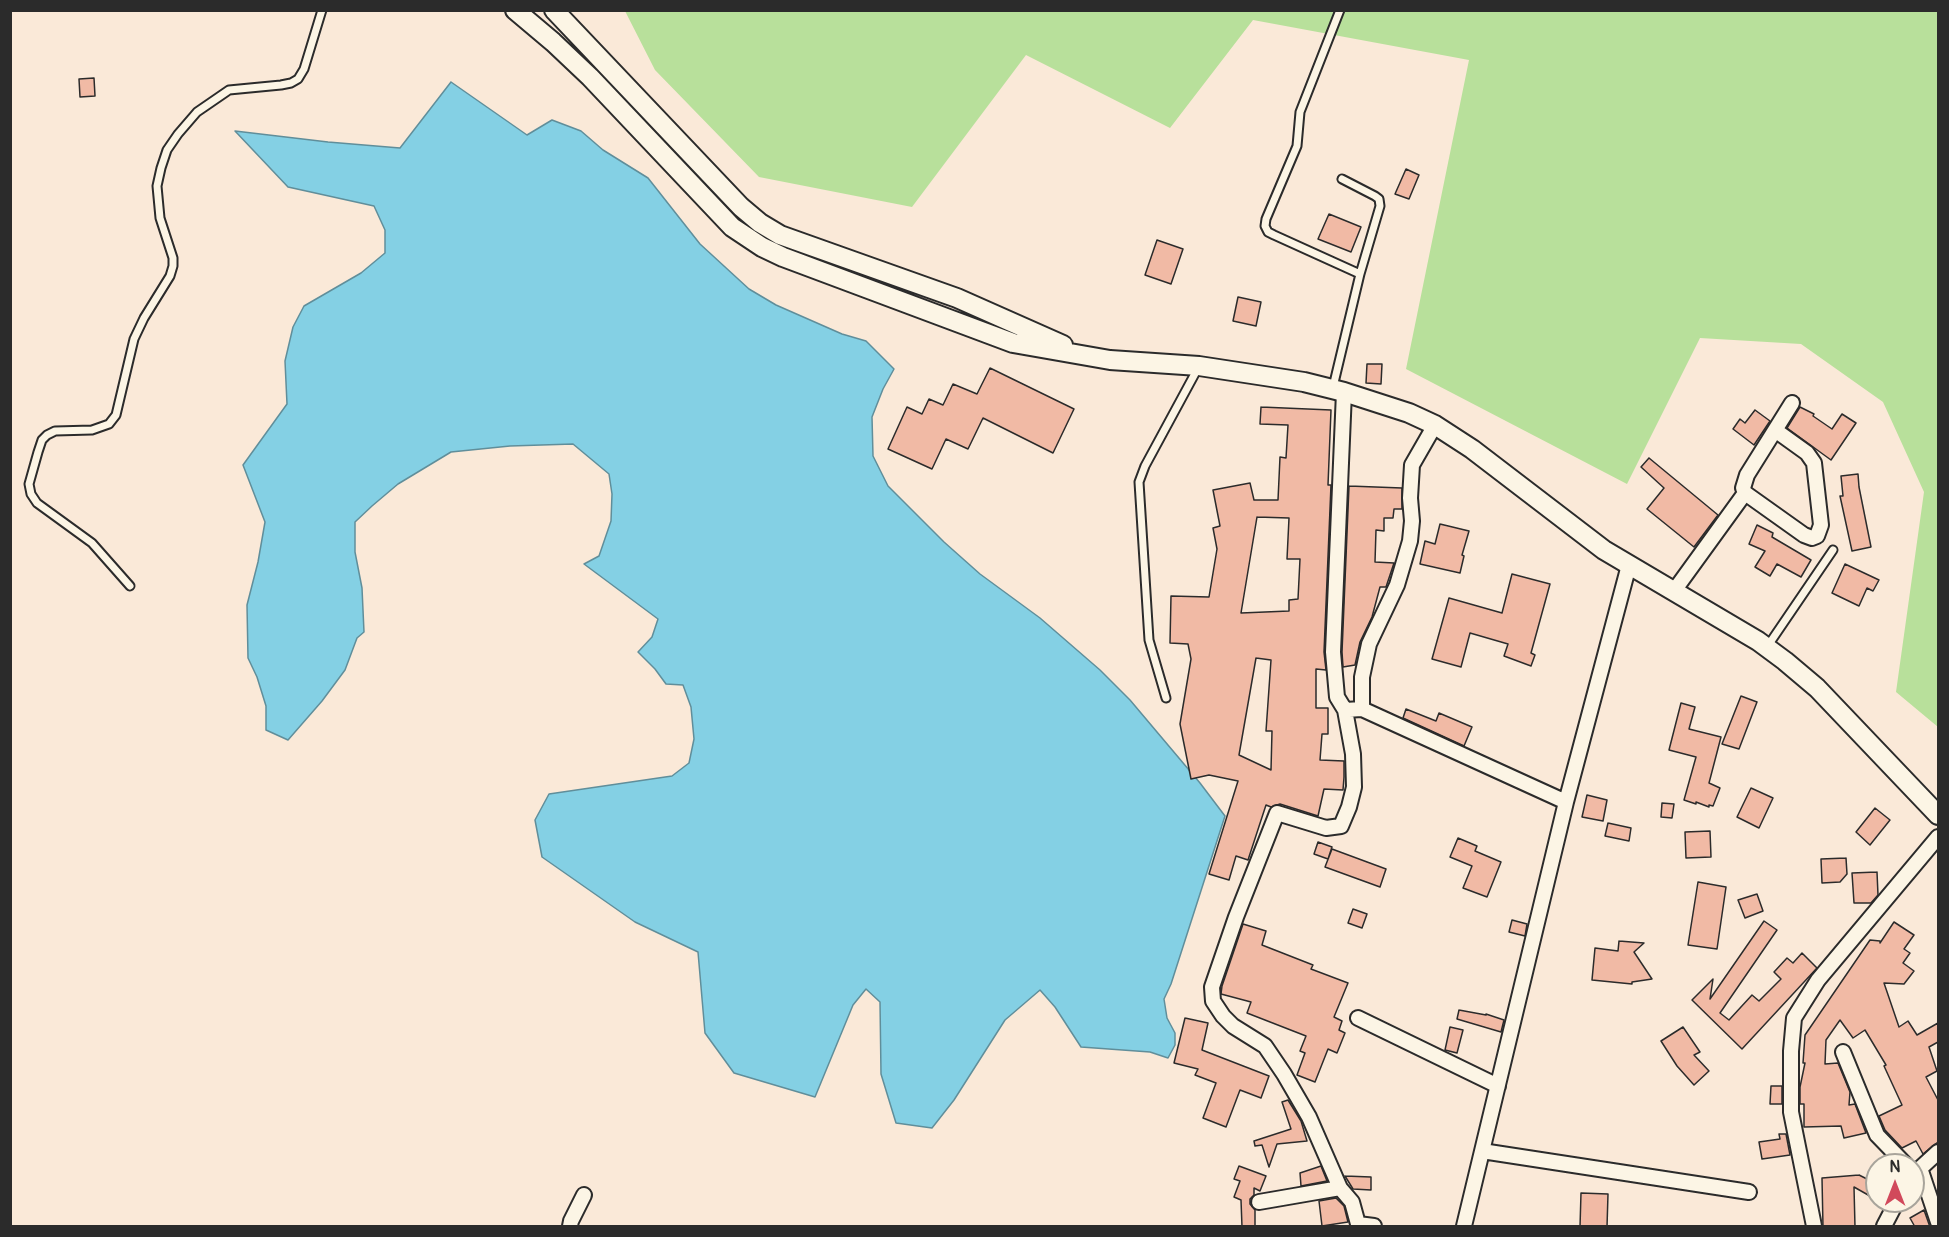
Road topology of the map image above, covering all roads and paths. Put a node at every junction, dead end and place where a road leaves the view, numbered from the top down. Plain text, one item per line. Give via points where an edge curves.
1 (322, 10) edge
2 (515, 10) edge
3 (554, 10) edge
4 (1340, 10) edge
5 (1342, 179) dead end
6 (1360, 274) junction
7 (1086, 355) junction
8 (1199, 366) junction
9 (1338, 391) junction
10 (1792, 403) dead end
11 (1435, 425) junction
12 (1775, 430) junction
13 (1745, 493) junction
14 (1833, 550) dead end
15 (1629, 565) junction
16 (130, 586) dead end
17 (1674, 591) junction
18 (1766, 647) junction
19 (1166, 698) dead end
20 (1362, 709) junction
21 (1345, 710) junction
22 (1566, 802) junction
23 (1938, 815) edge
24 (1938, 837) edge
25 (1358, 1018) dead end
26 (1843, 1052) dead end
27 (1498, 1086) junction
28 (1482, 1151) junction
29 (1938, 1152) edge
30 (1895, 1153) edge
31 (1925, 1162) edge
32 (1340, 1188) junction
33 (1749, 1192) dead end
34 (584, 1195) dead end
35 (1925, 1195) edge
36 (1259, 1202) dead end
37 (1891, 1213) edge
38 (1938, 1222) edge
39 (1358, 1225) edge
40 (570, 1227) edge
41 (1374, 1227) edge
42 (1464, 1227) edge
43 (1814, 1227) edge
44 (1884, 1227) edge

1 - 16 lane via 298,79 281,85 229,90 197,112 167,150 157,186 160,218 173,266 134,339 116,415 109,424 92,430 55,431 42,440 38,452 29,484 37,503 92,543
2 - 7 street via 590,77 732,227 762,247 1013,343
3 - 7 street via 760,224 780,235 976,305
4 - 6 lane via 1300,112 1297,146 1265,226 1268,232
5 - 6 lane via 1379,200
6 - 9 lane
7 - 8 street
8 - 9 street
8 - 19 lane via 1139,482 1149,640
9 - 11 street
9 - 21 street via 1334,652 1338,697
10 - 12 street
11 - 15 street via 1578,532
11 - 20 street via 1412,465 1410,541 1397,585 1369,644 1362,677
12 - 13 street via 1748,475
12 - 13 street via 1814,462 1821,525 1817,536 1804,535
13 - 17 street
14 - 18 lane
15 - 17 street
15 - 22 street
17 - 18 street
18 - 23 street via 1817,688
20 - 21 street
20 - 22 street
21 - 32 street via 1354,787 1341,826 1326,828 1277,813 1212,987 1213,1001 1223,1016 1265,1046 1284,1074
22 - 27 street
24 - 43 street via 1818,980 1794,1018 1791,1112
25 - 27 street
26 - 30 street via 1877,1135
27 - 28 street
28 - 33 street
28 - 42 street
29 - 31 street
32 - 36 street
32 - 39 street via 1352,1202
34 - 40 street
35 - 38 street
37 - 44 street
39 - 41 street

